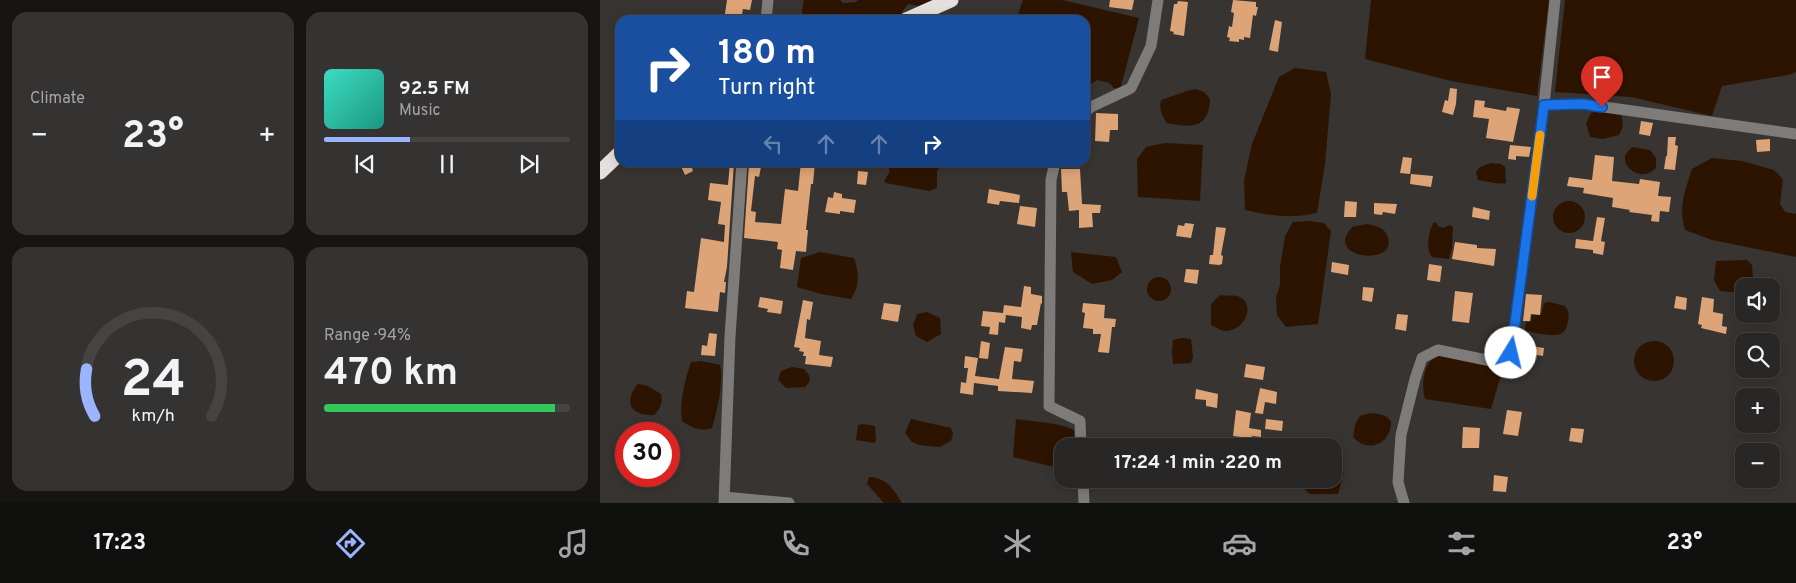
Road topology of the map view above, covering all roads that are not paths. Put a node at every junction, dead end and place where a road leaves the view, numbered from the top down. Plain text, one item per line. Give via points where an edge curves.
1 (768, 0) edge
2 (951, 0) edge
3 (1158, 0) edge
4 (1555, 0) edge
5 (766, 15) edge
6 (917, 15) edge
7 (1544, 105) junction
8 (1090, 107) edge
9 (1796, 134) edge
10 (615, 158) edge
11 (742, 167) edge
12 (1054, 167) edge
13 (600, 172) edge
14 (1081, 438) edge
15 (1083, 488) edge
16 (724, 500) edge
17 (789, 503) edge
18 (1084, 503) edge
19 (1404, 503) edge

1 - 5 street
2 - 6 highway
3 - 8 street via 1151,46 1131,88
4 - 7 street
7 - 9 street via 1583,104
7 - 19 street via 1511,353 1508,359 1491,361 1438,350 1422,358 1401,435 1398,482
10 - 13 highway
11 - 16 street via 730,336
12 - 14 street via 1051,180 1049,406 1080,421
15 - 18 street
16 - 17 street

